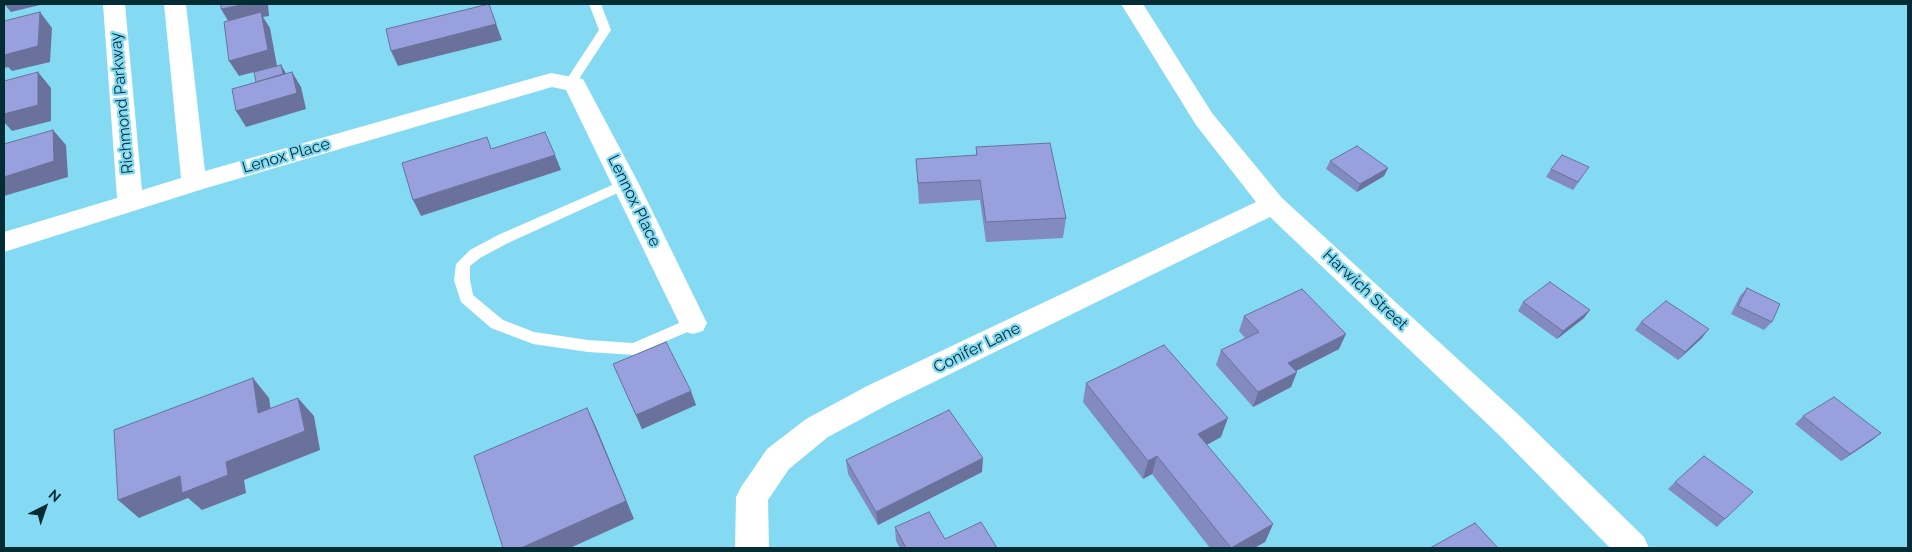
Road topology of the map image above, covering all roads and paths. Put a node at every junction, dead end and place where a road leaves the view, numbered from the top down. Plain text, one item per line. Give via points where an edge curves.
1 (114, 4) edge
2 (175, 4) edge
3 (595, 4) edge
4 (1132, 4) edge
5 (571, 82) junction
6 (194, 183) junction
7 (626, 184) junction
8 (130, 202) junction
9 (1273, 205) junction
10 (4, 242) edge
11 (693, 324) joint
12 (750, 548) edge
13 (1632, 548) edge

1 - 8 street, Richmond Parkway
2 - 6 street
3 - 5 lane via 605,30
4 - 9 street, Harwich Street via 1204,119
5 - 6 street, Lenox Place via 551,80
5 - 7 street, Lennox Place via 575,84
6 - 8 street, Lenox Place
7 - 11 street, Lennox Place
7 - 11 lane via 475,254 464,264 462,280 466,298 497,324 533,338 588,346 634,349
8 - 10 street, Lenox Place
9 - 12 street, Conifer Lane via 878,395 817,428 778,459 752,497
9 - 13 street, Harwich Street via 1510,426

